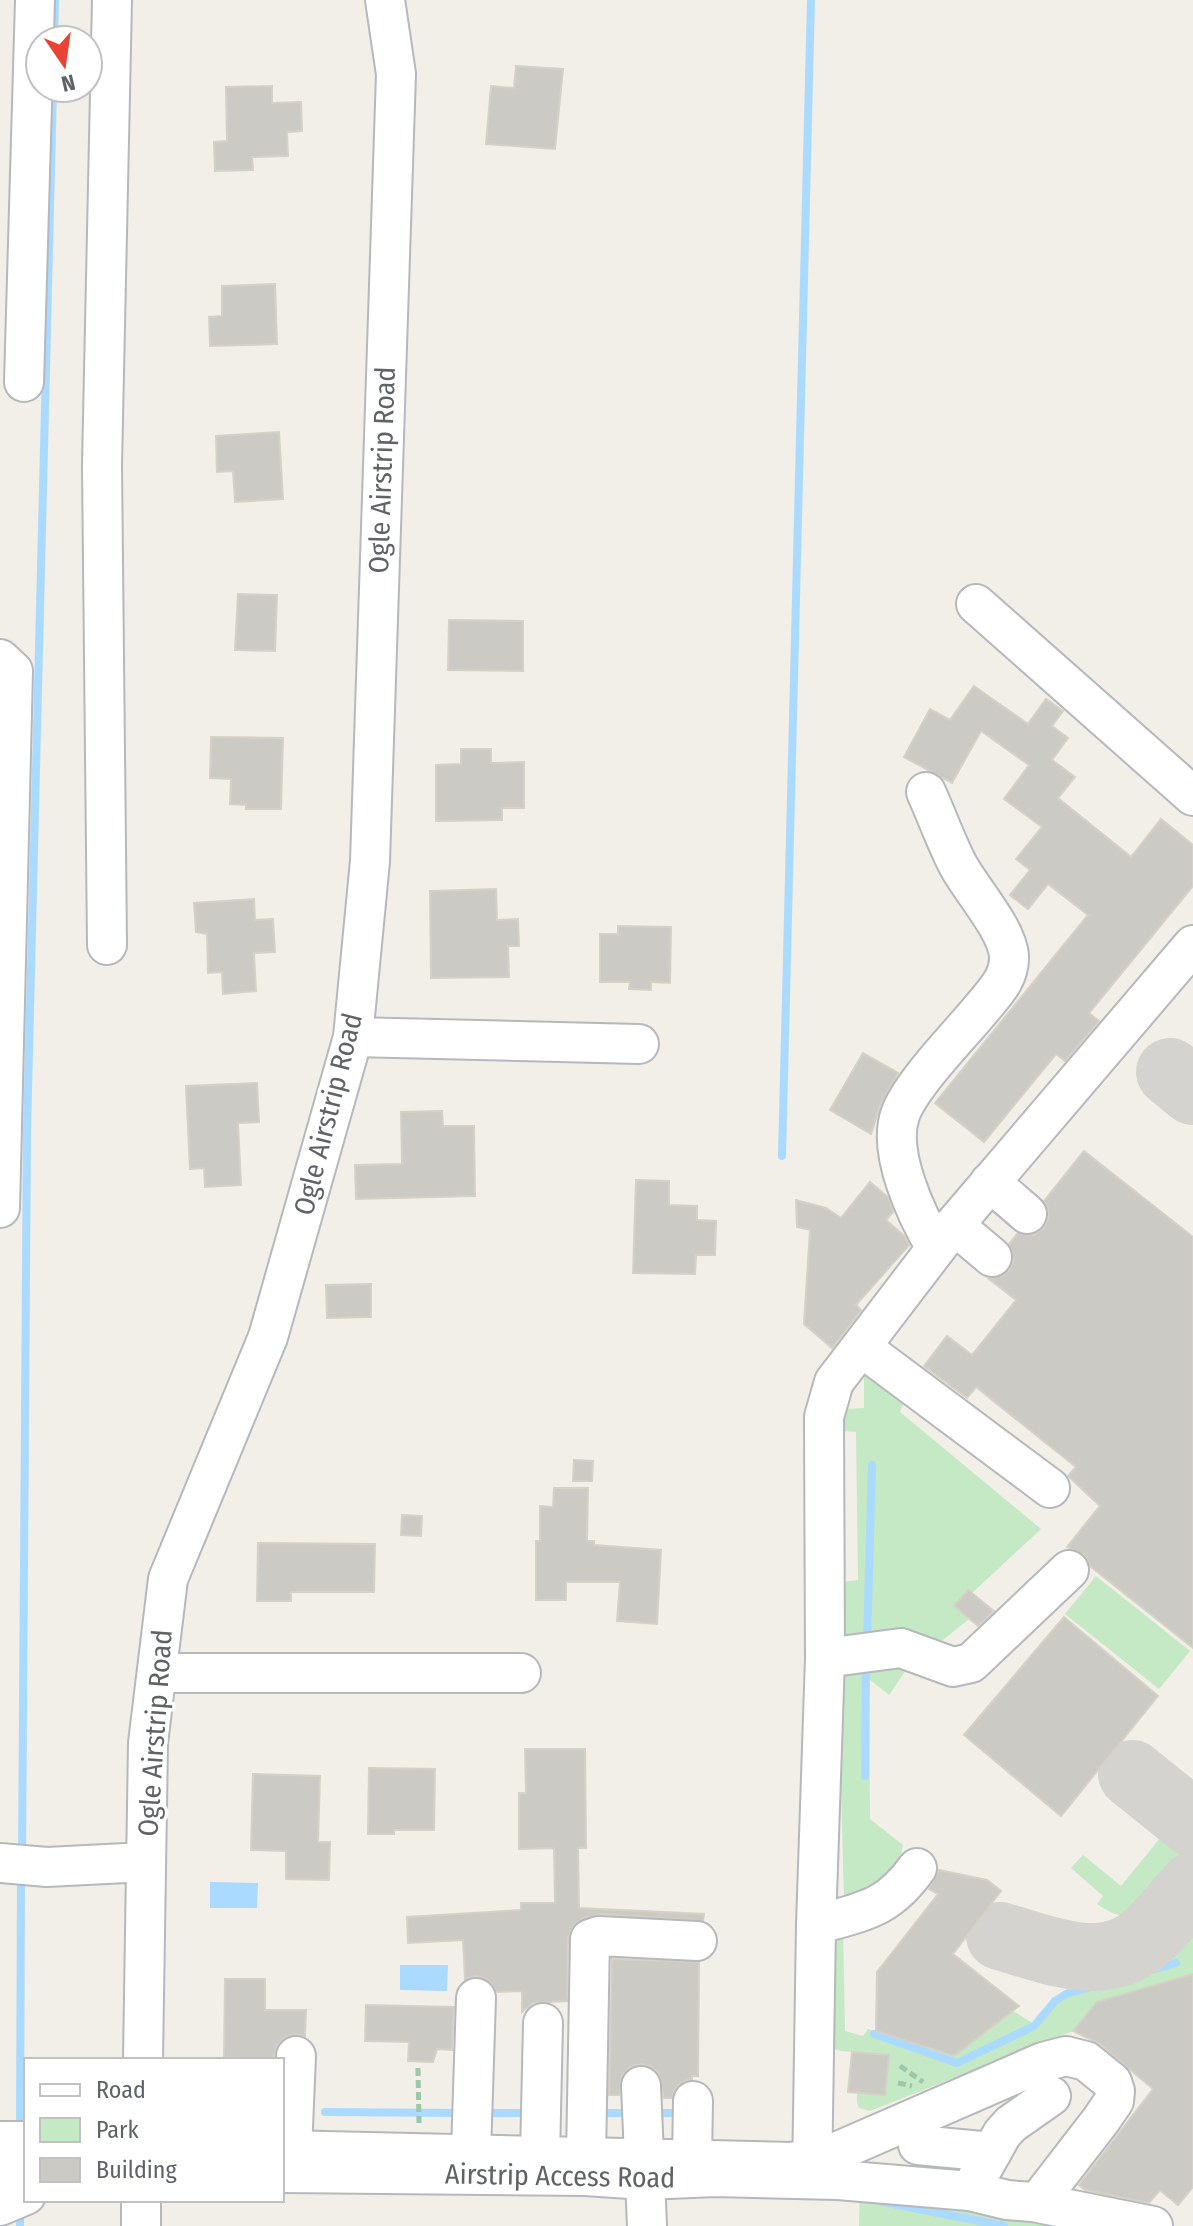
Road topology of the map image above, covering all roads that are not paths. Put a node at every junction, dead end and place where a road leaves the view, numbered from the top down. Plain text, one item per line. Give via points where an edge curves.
1 (35, 0) edge
2 (112, 0) edge
3 (385, 0) edge
4 (24, 382) dead end
5 (976, 604) dead end
6 (0, 659) edge
7 (926, 792) dead end
8 (1193, 796) edge
9 (107, 945) dead end
10 (1193, 945) edge
11 (353, 1037) junction
12 (639, 1044) dead end
13 (1, 1114) edge
14 (990, 1182) junction
15 (0, 1208) edge
16 (1027, 1214) dead end
17 (945, 1237) junction
18 (992, 1257) dead end
19 (861, 1347) junction
20 (1050, 1488) dead end
21 (1069, 1570) dead end
22 (835, 1657) junction
23 (157, 1673) junction
24 (521, 1673) dead end
25 (146, 1862) junction
26 (0, 1863) edge
27 (917, 1868) dead end
28 (816, 1925) junction
29 (697, 1941) dead end
30 (476, 1998) dead end
31 (543, 2023) dead end
32 (296, 2056) dead end
33 (143, 2058) edge
34 (1051, 2096) dead end
35 (472, 2131) junction
36 (541, 2132) junction
37 (643, 2132) junction
38 (586, 2134) junction
39 (0, 2141) edge
40 (24, 2141) edge
41 (918, 2145) dead end
42 (992, 2152) junction
43 (285, 2158) edge
44 (812, 2169) junction
45 (24, 2171) edge
46 (0, 2172) edge
47 (970, 2191) junction
48 (24, 2196) edge
49 (141, 2202) edge
50 (1033, 2202) junction
51 (0, 2206) edge
52 (141, 2226) edge
53 (647, 2226) edge
54 (1153, 2226) edge

1 - 4 street
2 - 9 street via 102,465
3 - 11 street, Ogle Airstrip Road via 396,74 370,861
5 - 8 street
6 - 13 street via 13,671
7 - 17 street via 957,863 998,925 1009,953 1005,979 911,1093 900,1116 899,1161 924,1228
10 - 14 street
11 - 12 street
11 - 23 street, Ogle Airstrip Road via 268,1337 168,1579
13 - 15 street
14 - 16 street
14 - 17 street
17 - 18 street
17 - 19 street
19 - 20 street
19 - 22 street via 834,1382 824,1417
21 - 22 street via 971,1663 953,1667 901,1648
22 - 28 street
23 - 24 street
23 - 25 street, Ogle Airstrip Road via 148,1743
25 - 26 street via 47,1867
25 - 33 street, Ogle Airstrip Road
27 - 28 street via 892,1898
28 - 44 street
29 - 38 street via 590,1939
30 - 35 street
31 - 36 street
32 - 43 street
34 - 42 street via 1011,2124
35 - 36 street, Airstrip Access Road
35 - 43 street, Airstrip Access Road
36 - 38 street, Airstrip Access Road
37 - 38 street, Airstrip Access Road
37 - 43 street, Airstrip Access Road via 585,2176
37 - 44 street, Airstrip Access Road
37 - 53 street
39 - 40 street
41 - 42 street
42 - 47 street
44 - 47 street, Airstrip Access Road
44 - 50 street via 1043,2062 1066,2056 1086,2061 1112,2082 1114,2101
45 - 46 street
47 - 50 street, Airstrip Access Road
48 - 51 street
49 - 52 street
50 - 54 street, Airstrip Access Road

